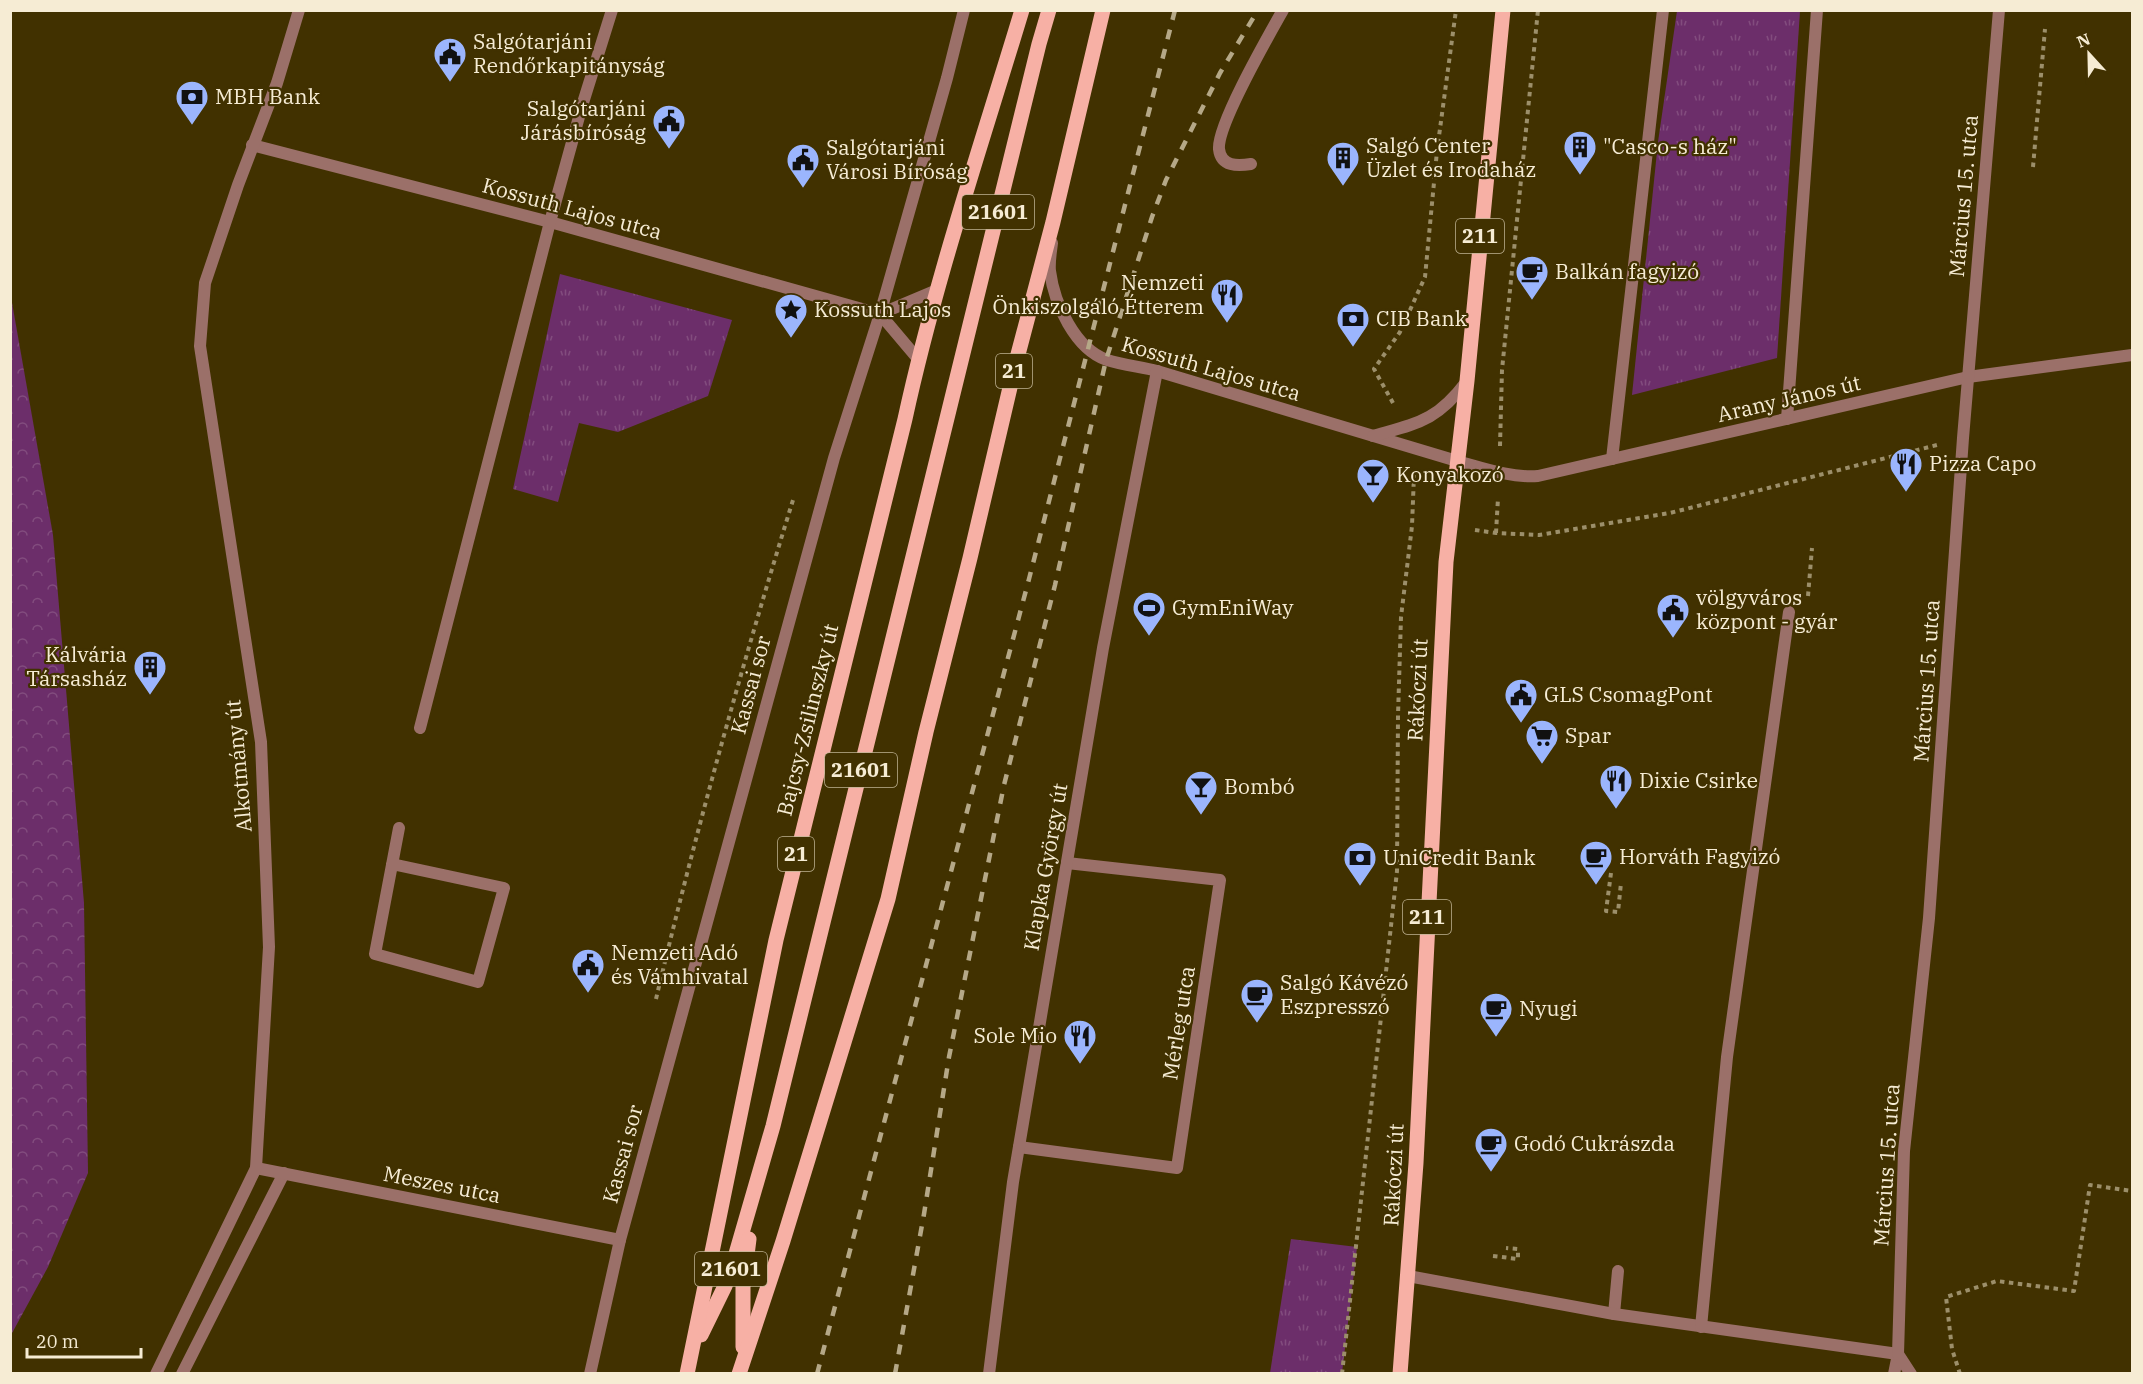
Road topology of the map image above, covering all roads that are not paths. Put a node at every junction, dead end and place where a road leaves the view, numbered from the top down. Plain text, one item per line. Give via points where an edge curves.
1 (299, 10) edge
2 (612, 10) edge
3 (964, 10) edge
4 (1022, 10) edge
5 (1049, 10) edge
6 (1103, 10) edge
7 (1283, 10) edge
8 (1503, 10) edge
9 (1664, 10) edge
10 (1816, 10) edge
11 (1999, 10) edge
12 (252, 145) junction
13 (1251, 164) dead end
14 (550, 222) junction
15 (1053, 222) junction
16 (937, 290) junction
17 (880, 314) junction
18 (2133, 355) edge
19 (918, 359) junction
20 (1157, 370) junction
21 (1968, 377) junction
22 (1467, 381) junction
23 (1787, 419) junction
24 (1373, 436) junction
25 (1612, 459) junction
26 (1457, 461) junction
27 (1789, 612) road end
28 (420, 728) dead end
29 (399, 828) dead end
30 (1067, 863) junction
31 (392, 864) junction
32 (1019, 1148) junction
33 (256, 1168) junction
34 (284, 1173) junction
35 (758, 1180) junction
36 (620, 1240) junction
37 (1618, 1270) dead end
38 (1408, 1276) junction
39 (1614, 1314) junction
40 (1701, 1327) junction
41 (692, 1353) junction
42 (1898, 1354) junction
43 (741, 1368) edge
44 (186, 1372) edge
45 (156, 1374) edge
46 (590, 1374) edge
47 (687, 1374) edge
48 (989, 1374) edge
49 (1400, 1374) edge
50 (1894, 1374) edge
51 (1911, 1374) edge

1 - 12 street, Alkotmány út via 277,83
2 - 14 street
3 - 17 street, Kassai sor
4 - 16 main road, 21
5 - 35 main road, 21601
6 - 15 main road, 21
7 - 13 street via 1222,133 1219,150 1227,163
8 - 22 main road, Rákóczi út / 211
9 - 25 street
10 - 23 street
11 - 21 street, Március 15. utca
12 - 14 street, Kossuth Lajos utca
12 - 33 street, Alkotmány út via 205,283 200,346 261,742 269,947
14 - 17 street, Kossuth Lajos utca
14 - 28 street
15 - 20 street, Kossuth Lajos utca via 1050,271 1075,337 1106,360
15 - 43 main road, 21 via 888,899
16 - 17 street
16 - 19 main road, 21
17 - 19 street
17 - 36 street, Kassai sor via 834,458
18 - 21 street, Arany János út
19 - 41 main road, Bajcsy-Zsilinszky út / 21 via 776,940
20 - 24 street, Kossuth Lajos utca
20 - 30 street, Klapka György út via 1103,648
21 - 23 street, Arany János út
21 - 42 street, Március 15. utca via 1929,918 1904,1151
22 - 24 street via 1442,410
22 - 26 main road, Rákóczi út / 211
23 - 25 street, Arany János út
24 - 26 street, Kossuth Lajos utca
25 - 26 street, Arany János út via 1523,477
26 - 38 main road, Rákóczi út / 211 via 1446,562
27 - 40 street via 1730,1037
29 - 31 street
30 - 32 street, Klapka György út
30 - 32 street, Mérleg utca via 1220,880 1177,1168
31 - 31 street via 375,954 478,982 504,888
32 - 48 street, Klapka György út
33 - 34 street, Meszes utca
33 - 45 street, Alkotmány út
34 - 36 street, Meszes utca
34 - 44 street
35 - 41 main road, 21601 via 725,1286
35 - 43 main road, 21601 via 743,1287
36 - 46 street, Kassai sor
37 - 39 street
38 - 39 street
38 - 49 main road, Rákóczi út / 211
39 - 40 street
40 - 42 street
41 - 47 main road, Bajcsy-Zsilinszky út / 21
42 - 50 street, Március 15. utca
42 - 51 street

